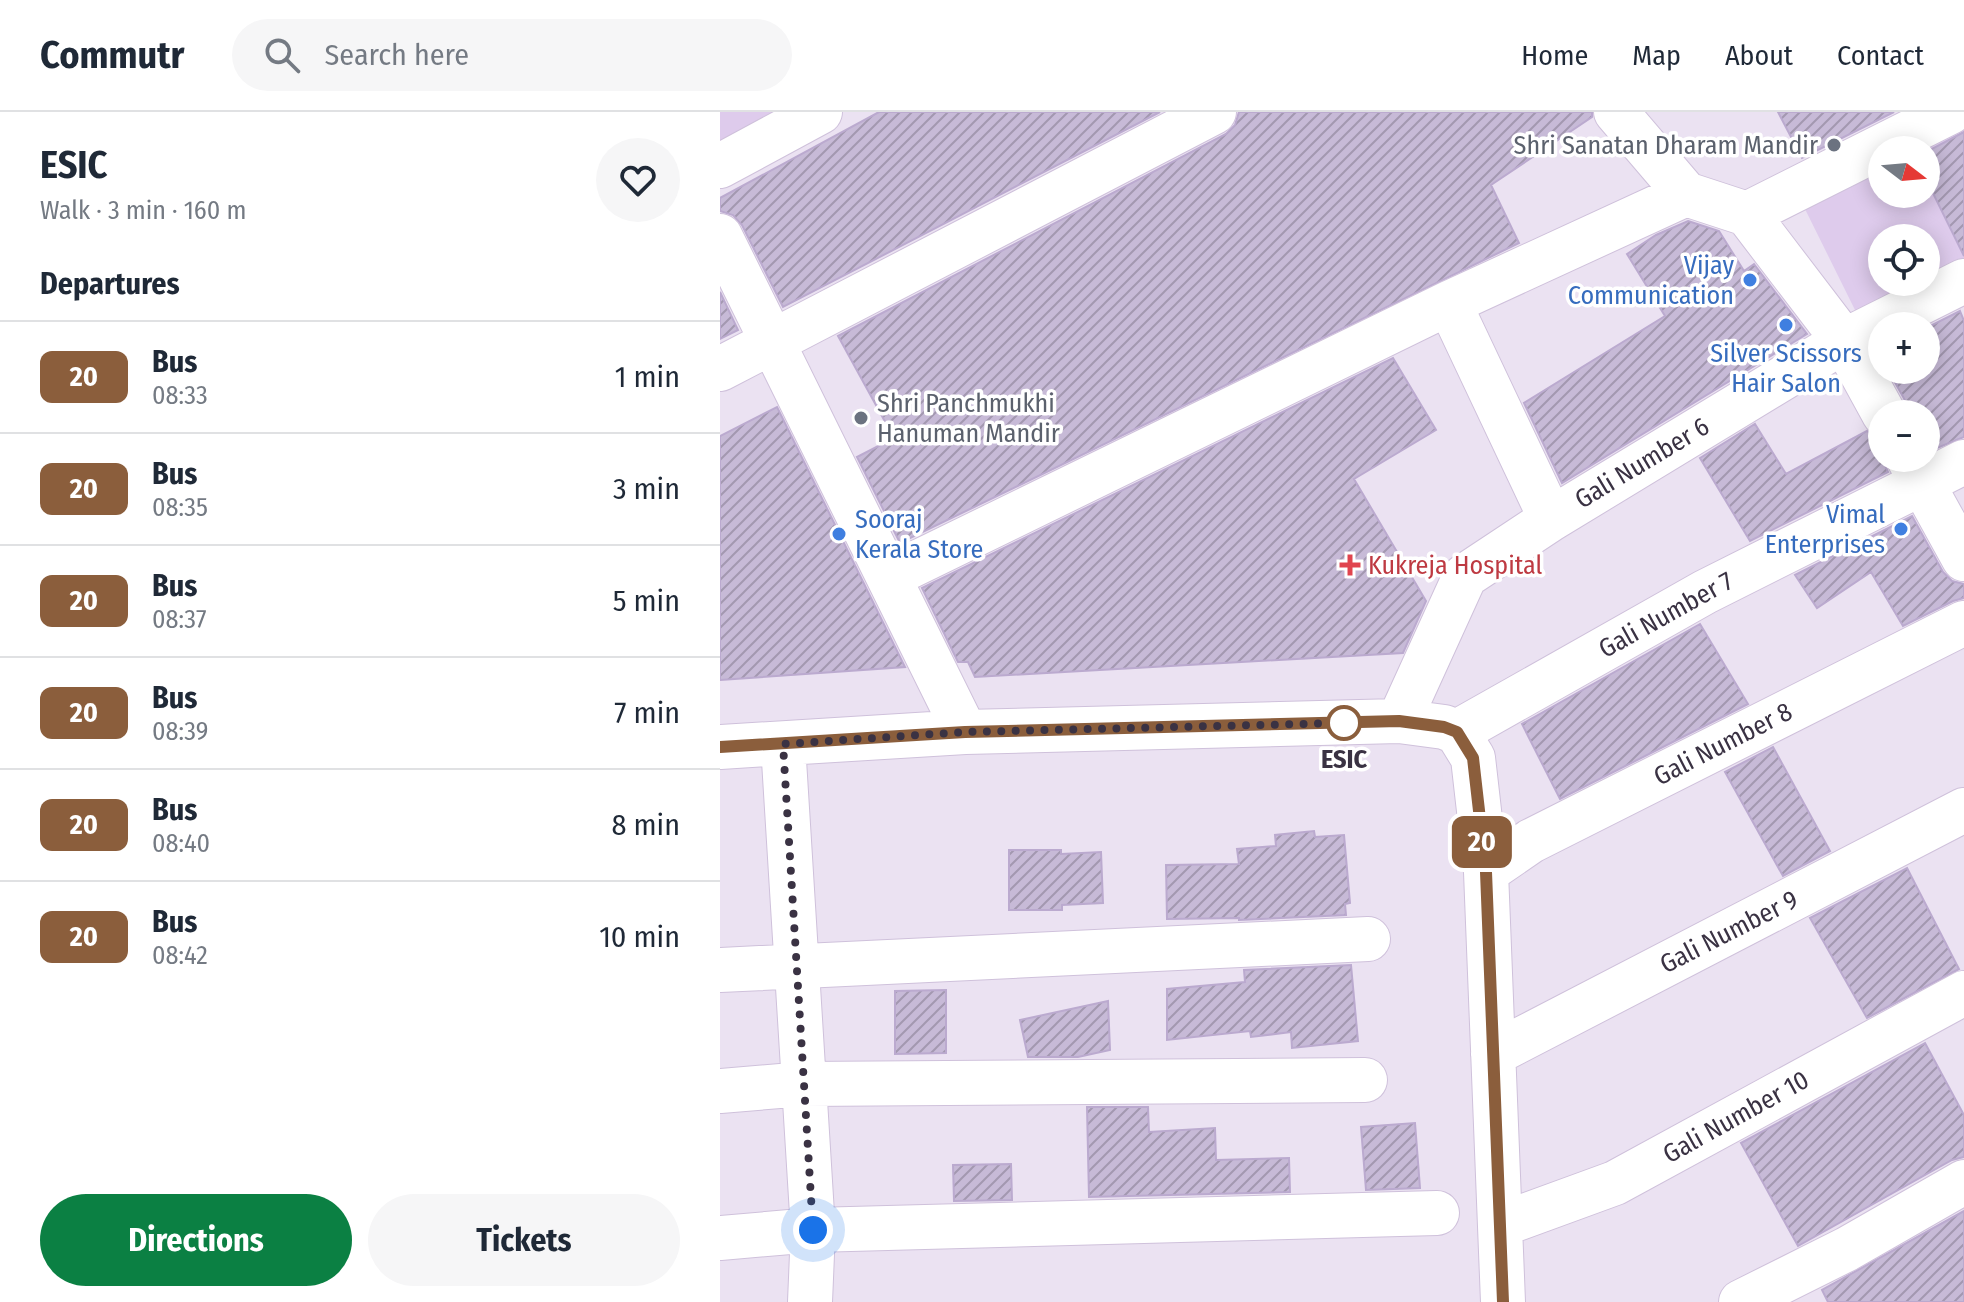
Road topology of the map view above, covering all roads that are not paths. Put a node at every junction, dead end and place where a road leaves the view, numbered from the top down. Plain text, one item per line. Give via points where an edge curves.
1 (820, 112) edge
2 (1214, 112) edge
3 (1616, 112) edge
4 (1950, 112) edge
5 (720, 166) edge
6 (1686, 194) junction
7 (1747, 214) junction
8 (720, 236) edge
9 (1964, 281) edge
10 (1449, 303) junction
11 (1844, 341) junction
12 (772, 343) junction
13 (720, 369) edge
14 (1876, 400) edge
15 (1964, 462) edge
16 (1940, 466) edge
17 (1914, 472) edge
18 (1917, 472) edge
19 (1551, 519) junction
20 (1964, 559) edge
21 (890, 576) junction
22 (1964, 623) edge
23 (1399, 721) junction
24 (965, 732) junction
25 (1457, 732) junction
26 (783, 744) junction
27 (720, 747) edge
28 (1964, 810) edge
29 (1486, 872) junction
30 (1368, 939) dead end
31 (796, 965) junction
32 (720, 970) edge
33 (1964, 993) edge
34 (1493, 1054) junction
35 (1365, 1080) dead end
36 (804, 1084) junction
37 (720, 1091) edge
38 (1964, 1182) edge
39 (1437, 1213) dead end
40 (1500, 1225) junction
41 (813, 1230) junction
42 (720, 1238) edge
43 (810, 1302) edge
44 (1503, 1302) edge
45 (1741, 1302) edge

1 - 5 street
2 - 12 street
3 - 6 street
4 - 7 street
6 - 7 street
6 - 10 street
7 - 11 street
8 - 12 street
9 - 11 street, Gali Number 6
10 - 19 street
10 - 21 street
11 - 14 street
11 - 19 street, Gali Number 6
12 - 13 street
12 - 21 street
15 - 16 street, Gali Number 7
17 - 25 street, Gali Number 7
18 - 20 street
19 - 23 street, Gali Number 6 via 1465,576
21 - 24 street
22 - 29 street, Gali Number 8 via 1531,841
23 - 24 street
23 - 25 street
24 - 26 street
25 - 29 street via 1473,758
26 - 27 street
26 - 31 street
28 - 34 street, Gali Number 9
29 - 34 street
30 - 31 street
31 - 32 street
31 - 36 street
33 - 40 street, Gali Number 10 via 1615,1183
34 - 40 street
35 - 36 street
36 - 37 street
36 - 41 street
38 - 45 street
39 - 41 street
40 - 44 street
41 - 42 street
41 - 43 street

